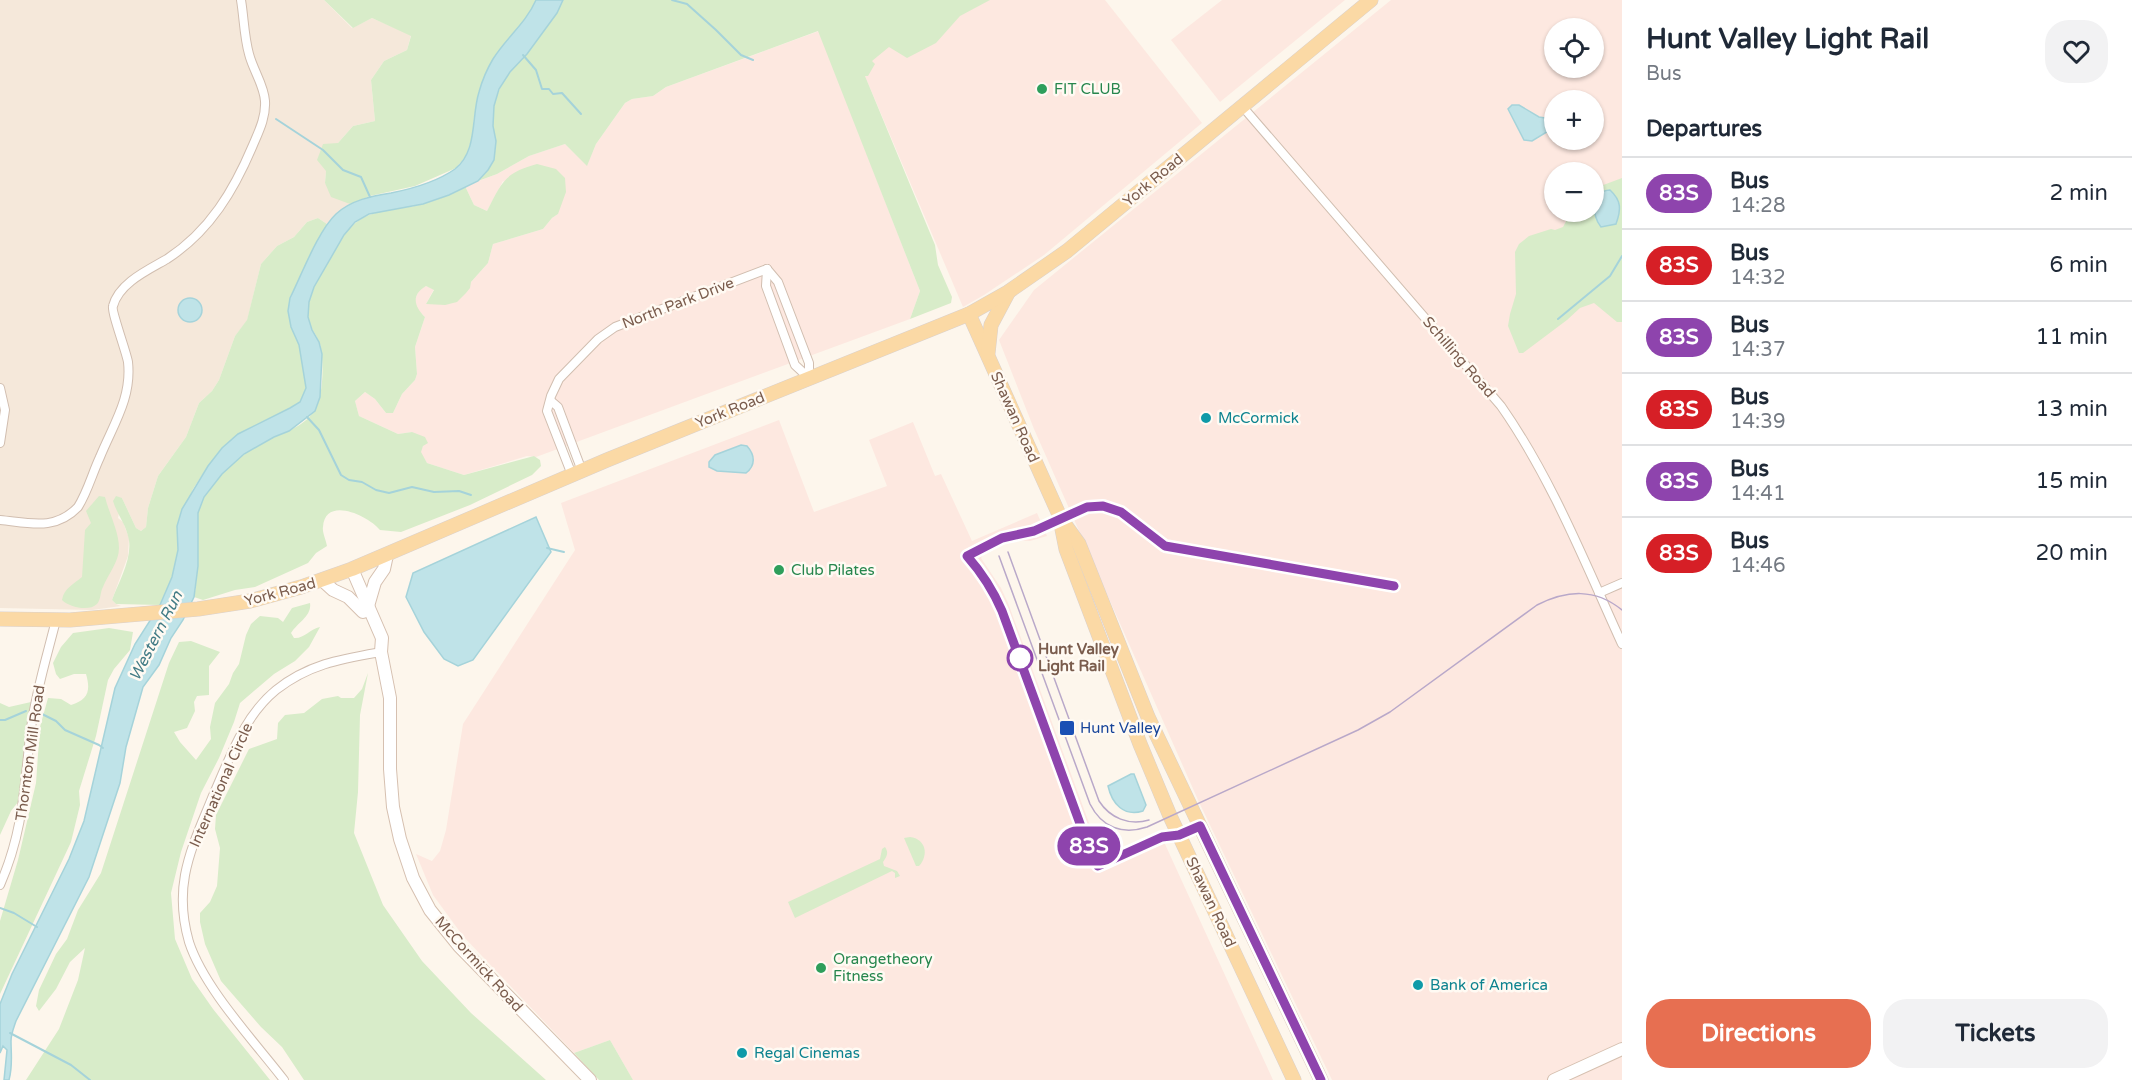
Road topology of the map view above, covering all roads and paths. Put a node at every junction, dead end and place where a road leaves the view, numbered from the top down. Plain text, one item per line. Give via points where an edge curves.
1 (241, 0) edge
2 (1371, 0) edge
3 (1242, 106) junction
4 (767, 269) junction
5 (1008, 292) junction
6 (969, 314) junction
7 (988, 356) junction
8 (809, 378) junction
9 (0, 388) edge
10 (0, 443) edge
11 (577, 473) junction
12 (1061, 519) junction
13 (0, 520) edge
14 (387, 555) junction
15 (349, 571) junction
16 (322, 580) junction
17 (1622, 583) edge
18 (1599, 593) junction
19 (365, 609) junction
20 (0, 619) edge
21 (56, 620) junction
22 (1622, 644) edge
23 (381, 652) junction
24 (1132, 679) junction
25 (1117, 684) junction
26 (0, 885) edge
27 (1622, 1049) edge
28 (284, 1080) edge
29 (590, 1080) edge
30 (1294, 1080) edge
31 (1321, 1080) edge
32 (1554, 1080) edge

1 - 13 street via 249,51 265,99 261,127 241,175 218,211 193,237 130,282 113,304 128,363 128,389 78,507 70,516 50,523
2 - 3 main road, York Road
3 - 5 main road, York Road via 1095,229
3 - 18 street, Schilling Road via 1501,406 1545,477
4 - 8 street via 778,282 808,360
4 - 8 street via 765,286 795,365
4 - 11 street, North Park Drive via 609,330 559,379 551,401 558,407
5 - 6 main road, York Road
5 - 7 main road via 991,325
6 - 7 main road, Shawan Road
6 - 8 main road, York Road
7 - 12 main road, Shawan Road
8 - 11 main road, York Road
9 - 10 street via 5,410
11 - 14 main road, York Road
12 - 24 main road, Shawan Road via 1079,544
12 - 25 main road, Shawan Road via 1066,549
14 - 15 main road, York Road
14 - 19 main road
15 - 16 main road, York Road
15 - 19 main road, McCormick Road
16 - 19 main road
16 - 21 main road, York Road via 250,601 198,609
17 - 18 street
18 - 22 street, Schilling Road
19 - 23 main road, McCormick Road
20 - 21 main road, York Road
21 - 26 street, Thornton Mill Road via 35,703 20,826
23 - 28 street, International Circle via 319,664 287,682 262,703 230,757 189,857 184,911 195,957 209,983
23 - 29 main road, McCormick Road via 390,698 393,807 413,878 454,940
24 - 25 main road
24 - 31 main road, Shawan Road
25 - 30 main road, Shawan Road via 1170,816
27 - 32 main road

